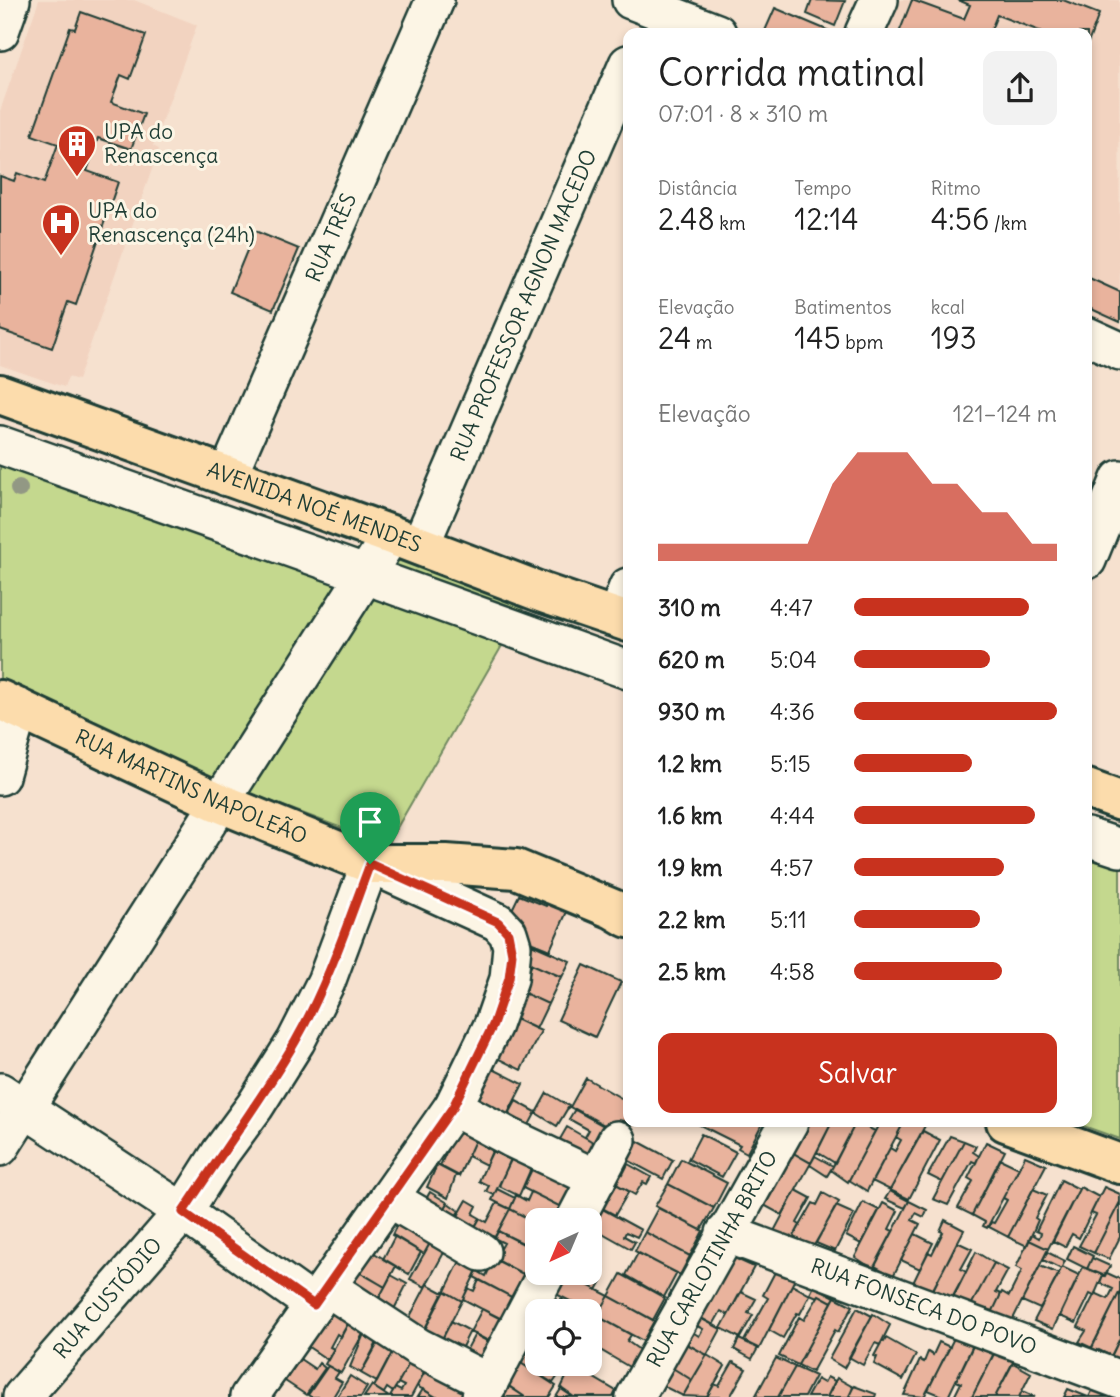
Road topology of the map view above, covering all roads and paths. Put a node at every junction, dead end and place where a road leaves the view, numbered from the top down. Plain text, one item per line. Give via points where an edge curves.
1 (11, 0) edge
2 (435, 0) edge
3 (879, 0) edge
4 (645, 10) edge
5 (701, 28) edge
6 (866, 28) edge
7 (0, 31) edge
8 (623, 75) edge
9 (1092, 338) edge
10 (1120, 351) edge
11 (0, 394) edge
12 (0, 445) edge
13 (227, 477) junction
14 (1120, 479) edge
15 (405, 540) junction
16 (1092, 548) edge
17 (623, 609) edge
18 (623, 668) edge
19 (9, 704) edge
20 (0, 776) edge
21 (1092, 791) edge
22 (1120, 801) edge
23 (218, 802) junction
24 (1092, 839) edge
25 (1120, 848) edge
26 (370, 864) junction
27 (623, 915) edge
28 (13, 1101) edge
29 (453, 1107) junction
30 (786, 1127) edge
31 (1020, 1127) edge
32 (617, 1140) dead end
33 (0, 1147) edge
34 (1120, 1164) edge
35 (597, 1179) junction
36 (389, 1198) junction
37 (581, 1208) edge
38 (183, 1212) junction
39 (725, 1233) junction
40 (481, 1252) dead end
41 (540, 1285) edge
42 (320, 1296) junction
43 (1120, 1380) edge
44 (485, 1390) edge
45 (263, 1392) edge
46 (640, 1396) edge
47 (22, 1397) edge

1 - 7 street
2 - 13 street, RUA TRÊS
3 - 6 street
4 - 5 street
8 - 15 street, RUA PROFESSOR AGNON MACEDO via 538,269
9 - 10 street
11 - 13 main road, AVENIDA NOÉ MENDES
12 - 18 street
13 - 15 main road, AVENIDA NOÉ MENDES
14 - 16 street
15 - 17 main road, AVENIDA NOÉ MENDES via 543,593
15 - 23 street, RUA PROFESSOR AGNON MACEDO
19 - 20 street
19 - 23 main road, RUA MARTINS NAPOLEÃO
21 - 22 main road
23 - 26 main road, RUA MARTINS NAPOLEÃO
23 - 28 street, RUA PROFESSOR AGNON MACEDO
24 - 25 street
26 - 27 main road, RUA MARTINS NAPOLEÃO via 516,869
26 - 29 street via 489,916 508,933 512,954 505,990
26 - 38 street, RUA CUSTÓDIO via 326,982 296,1041
28 - 33 street, RUA PROFESSOR AGNON MACEDO
28 - 38 street
29 - 35 street
29 - 36 street
30 - 39 street, RUA CARLOTINHA BRITO
31 - 34 main road
32 - 35 street
35 - 37 street
36 - 40 street
36 - 42 street
38 - 42 street
38 - 47 street, RUA CUSTÓDIO
39 - 43 street, RUA FONSECA DO POVO
39 - 46 street, RUA CARLOTINHA BRITO
41 - 44 street
42 - 44 street via 418,1347
42 - 45 street

